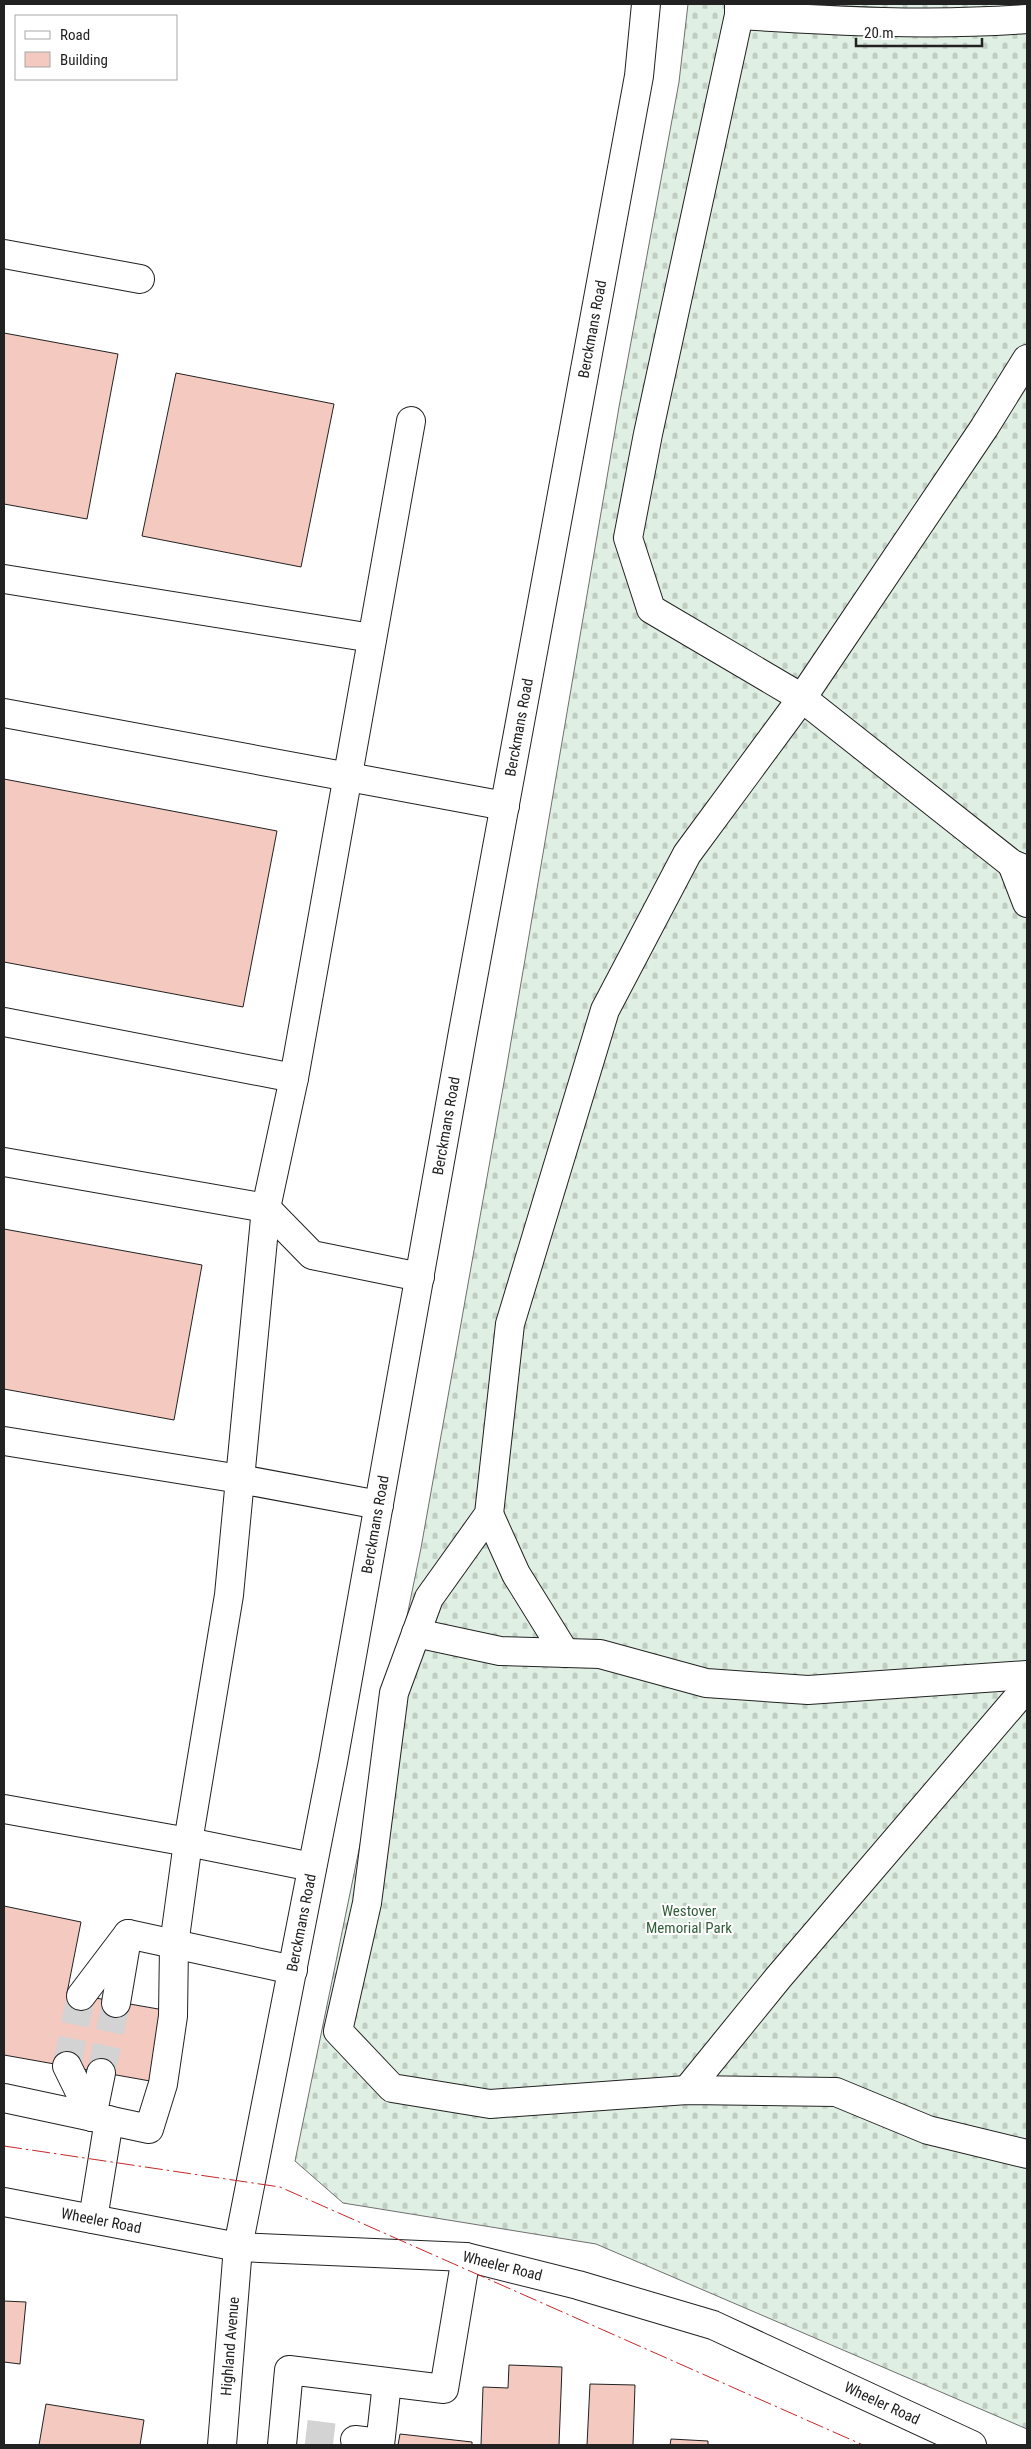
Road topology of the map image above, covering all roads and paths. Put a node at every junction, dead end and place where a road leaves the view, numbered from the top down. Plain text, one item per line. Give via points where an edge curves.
1 (646, 4) edge
2 (739, 10) edge
3 (1027, 20) edge
4 (4, 254) edge
5 (140, 279) dead end
6 (1027, 359) edge
7 (411, 421) dead end
8 (4, 579) edge
9 (372, 638) junction
10 (802, 698) junction
11 (4, 713) edge
12 (346, 775) junction
13 (505, 806) junction
14 (1020, 867) edge
15 (1027, 903) edge
16 (4, 1022) edge
17 (294, 1078) junction
18 (4, 1162) edge
19 (266, 1208) junction
20 (420, 1277) junction
21 (4, 1440) edge
22 (240, 1479) junction
23 (379, 1505) junction
24 (489, 1514) junction
25 (416, 1633) junction
26 (565, 1653) junction
27 (1027, 1675) edge
28 (1027, 1687) edge
29 (4, 1809) edge
30 (188, 1842) junction
31 (312, 1867) junction
32 (128, 1934) junction
33 (174, 1945) junction
34 (293, 1970) junction
35 (81, 1996) tunnel mouth
36 (116, 2003) tunnel mouth
37 (67, 2066) tunnel mouth
38 (101, 2072) tunnel mouth
39 (686, 2090) junction
40 (4, 2098) edge
41 (101, 2118) junction
42 (1027, 2154) edge
43 (4, 2202) edge
44 (93, 2219) junction
45 (238, 2247) junction
46 (466, 2257) junction
47 (387, 2383) junction
48 (291, 2437) edge
49 (372, 2443) edge
50 (222, 2445) edge
51 (972, 2445) edge

1 - 13 main road, Berckmans Road via 638,76
2 - 3 main road via 867,23
2 - 10 main road via 628,538 651,609
4 - 5 main road
6 - 10 main road
7 - 9 main road
8 - 9 main road
9 - 12 main road
10 - 14 main road
10 - 24 main road via 686,854 605,1010 510,1324
11 - 12 main road
12 - 13 main road
12 - 17 main road
13 - 20 main road, Berckmans Road
14 - 15 main road
16 - 17 main road
17 - 19 main road
18 - 19 main road
19 - 20 main road via 312,1254
19 - 22 main road
20 - 23 main road, Berckmans Road
21 - 22 main road
22 - 23 main road
22 - 30 main road via 229,1595
23 - 31 main road, Berckmans Road
24 - 25 main road via 429,1598
24 - 26 main road via 516,1574
25 - 26 main road via 500,1651
25 - 39 main road via 394,1693 367,1904 338,2031 392,2088 490,2104
26 - 27 main road via 600,1654 706,1683 808,1690
28 - 39 main road
29 - 30 main road
30 - 31 main road
30 - 33 main road
31 - 34 main road, Berckmans Road
32 - 33 main road
32 - 35 main road
32 - 36 main road
33 - 34 main road
33 - 41 main road via 173,2016 163,2084 149,2129
34 - 45 main road, Berckmans Road
37 - 41 main road
38 - 41 main road
39 - 42 main road via 836,2092 928,2130
40 - 41 main road
41 - 44 main road
43 - 44 main road, Wheeler Road
44 - 45 main road, Wheeler Road
45 - 46 main road, Wheeler Road
45 - 50 main road, Highland Avenue
46 - 47 main road via 444,2389
46 - 51 main road, Wheeler Road via 578,2285 713,2325
47 - 48 main road via 289,2370
47 - 49 main road

